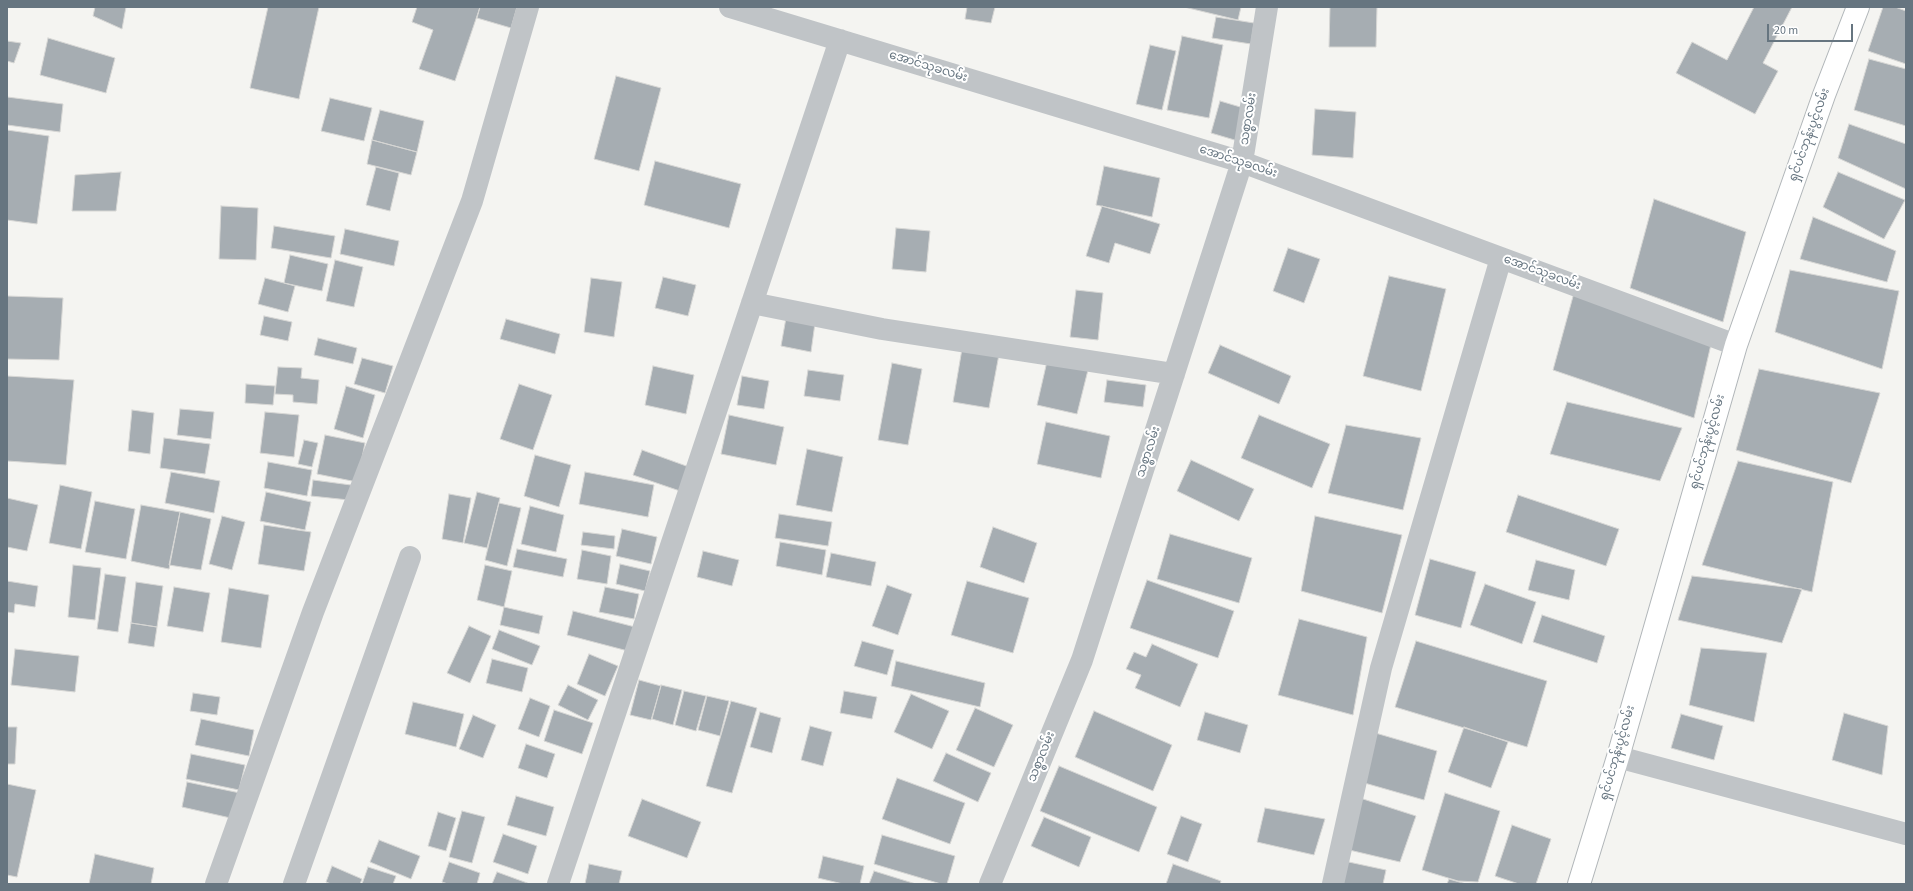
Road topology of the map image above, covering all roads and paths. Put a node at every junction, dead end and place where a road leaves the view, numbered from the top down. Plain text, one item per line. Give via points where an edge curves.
1 (528, 7) edge
2 (730, 7) edge
3 (1267, 7) edge
4 (1858, 7) edge
5 (840, 40) junction
6 (1242, 162) junction
7 (1501, 258) junction
8 (752, 303) junction
9 (1736, 345) junction
10 (1174, 374) junction
11 (410, 558) dead end
12 (1618, 757) junction
13 (1906, 834) edge
14 (216, 884) edge
15 (294, 884) edge
16 (558, 884) edge
17 (990, 884) edge
18 (1333, 884) edge
19 (1579, 884) edge

1 - 14 street via 472,201 313,612
2 - 5 street, အောင်သုခလမ်း
3 - 6 street, သစ္စာလမ်း
4 - 9 street, ရှင်ပင်ဘုန်းပွင့်လမ်း via 1824,95
5 - 6 street, အောင်သုခလမ်း
5 - 8 street
6 - 7 street, အောင်သုခလမ်း
6 - 10 street, သစ္စာလမ်း
7 - 9 street, အောင်သုခလမ်း
7 - 18 street via 1381,668
8 - 10 street via 882,329
8 - 16 street
9 - 12 street, ရှင်ပင်ဘုန်းပွင့်လမ်း
10 - 17 street, သစ္စာလမ်း via 1082,660
11 - 15 street
12 - 13 street
12 - 19 street, ရှင်ပင်ဘုန်းပွင့်လမ်း

